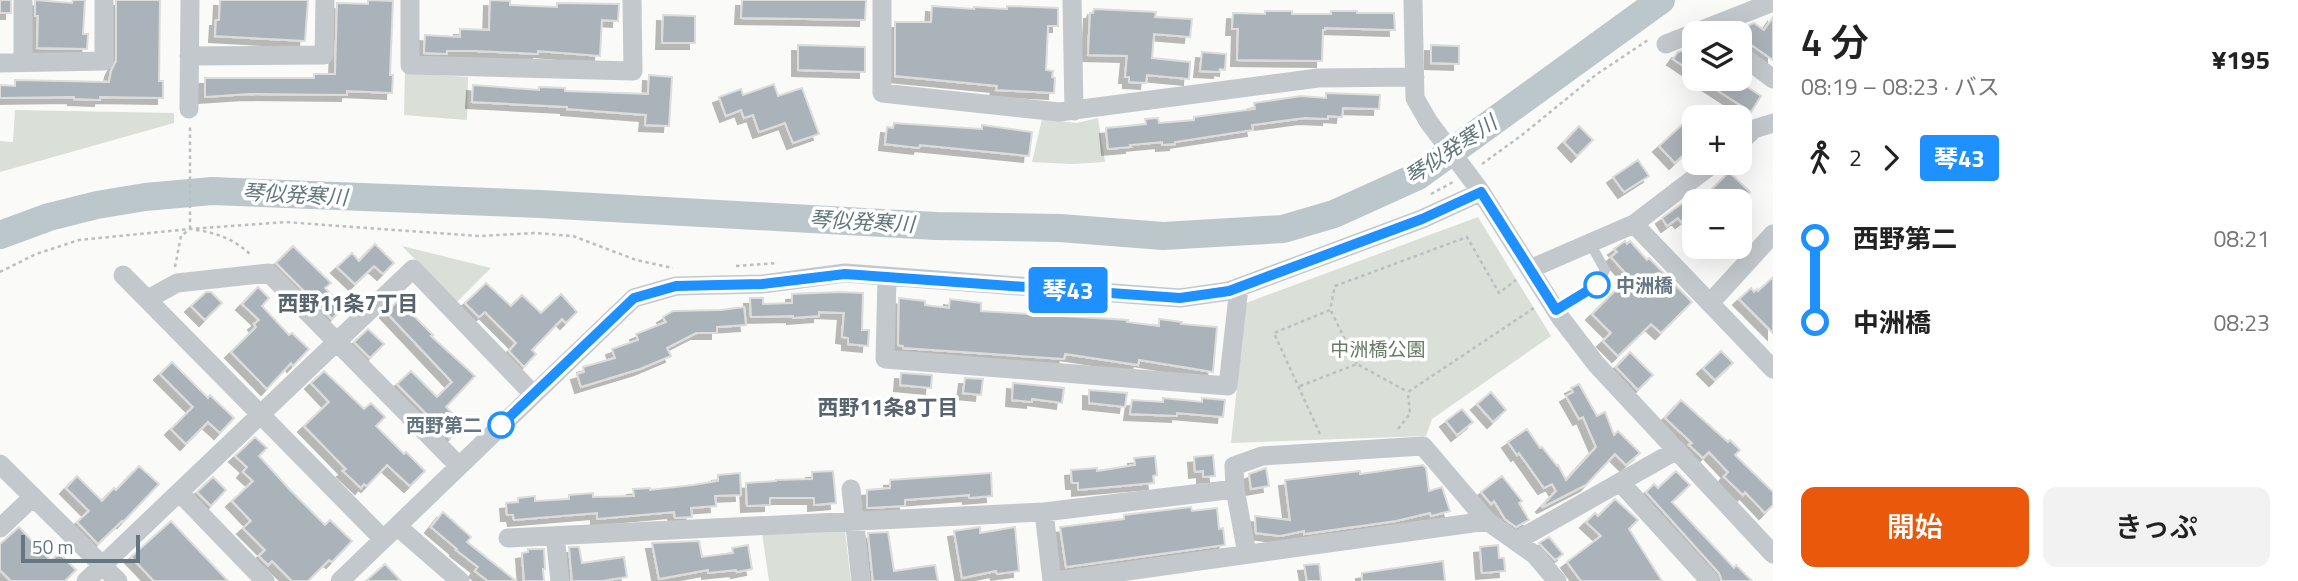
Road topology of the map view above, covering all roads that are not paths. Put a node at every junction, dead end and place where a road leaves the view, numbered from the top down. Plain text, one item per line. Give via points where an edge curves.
1 (23, 0) edge
2 (104, 0) edge
3 (190, 0) edge
4 (325, 0) edge
5 (410, 0) edge
6 (632, 0) edge
7 (882, 0) edge
8 (1072, 0) edge
9 (1413, 0) edge
10 (1773, 2) edge
11 (1731, 21) edge
12 (1682, 36) edge
13 (1658, 41) road end
14 (189, 56) junction
15 (23, 62) junction
16 (0, 63) edge
17 (1752, 63) edge
18 (1415, 77) junction
19 (1773, 79) edge
20 (189, 109) dead end
21 (1074, 111) junction
22 (1773, 123) edge
23 (1752, 132) edge
24 (1698, 175) edge
25 (1481, 192) junction
26 (1634, 224) junction
27 (1773, 234) edge
28 (1590, 243) junction
29 (1530, 269) junction
30 (124, 275) dead end
31 (887, 277) junction
32 (1239, 287) junction
33 (148, 299) junction
34 (1710, 303) junction
35 (1552, 304) junction
36 (336, 342) junction
37 (1773, 369) edge
38 (533, 394) junction
39 (261, 414) junction
40 (1677, 450) junction
41 (0, 464) edge
42 (459, 466) junction
43 (1620, 482) junction
44 (851, 489) dead end
45 (1235, 489) junction
46 (179, 492) junction
47 (33, 497) junction
48 (1044, 512) junction
49 (1487, 521) junction
50 (853, 522) junction
51 (0, 528) edge
52 (390, 532) junction
53 (555, 536) junction
54 (508, 538) dead end
55 (1516, 541) junction
56 (1247, 554) junction
57 (1773, 554) edge
58 (103, 565) junction
59 (1145, 575) edge
60 (345, 580) edge
61 (86, 581) edge
62 (118, 581) edge
63 (265, 581) edge
64 (460, 581) edge
65 (560, 581) edge
66 (861, 581) edge
67 (1054, 581) edge
68 (1557, 581) edge
69 (1710, 581) edge

1 - 15 street
2 - 15 street via 104,61
3 - 14 street
4 - 14 street via 324,55
5 - 6 street via 410,65 633,71
7 - 21 street via 882,93
8 - 21 street
9 - 18 street
10 - 11 street
12 - 13 street
14 - 20 street
15 - 16 street
17 - 19 street
18 - 21 street via 1318,78
18 - 25 street via 1415,98
22 - 23 street
24 - 26 street
25 - 29 street
25 - 32 street via 1422,219
26 - 28 street
26 - 34 street
27 - 34 street
28 - 29 street
28 - 35 lane via 1605,270 1597,285
29 - 35 street
30 - 33 street
31 - 32 street via 1180,298
31 - 32 street via 885,359 1227,386
31 - 38 street via 845,274 762,284 676,286 634,298
33 - 36 street via 177,284 269,273
33 - 39 street
34 - 37 street
35 - 40 street via 1596,364
36 - 38 street via 413,269
36 - 39 street
36 - 42 street
38 - 42 street
39 - 46 street
39 - 52 street
40 - 43 street
40 - 57 street
41 - 47 street
42 - 52 street
43 - 55 street
43 - 69 street
44 - 50 street
45 - 48 street
45 - 49 street via 1234,466 1262,456 1423,446
45 - 56 street
46 - 58 street
46 - 63 street
47 - 51 street
47 - 58 street
48 - 50 street
48 - 67 street
49 - 55 street
49 - 56 street
50 - 53 street
50 - 66 street
52 - 60 street
52 - 64 street
53 - 54 street
53 - 65 street
55 - 68 street
56 - 59 street
58 - 61 street
58 - 62 street
59 - 67 street

